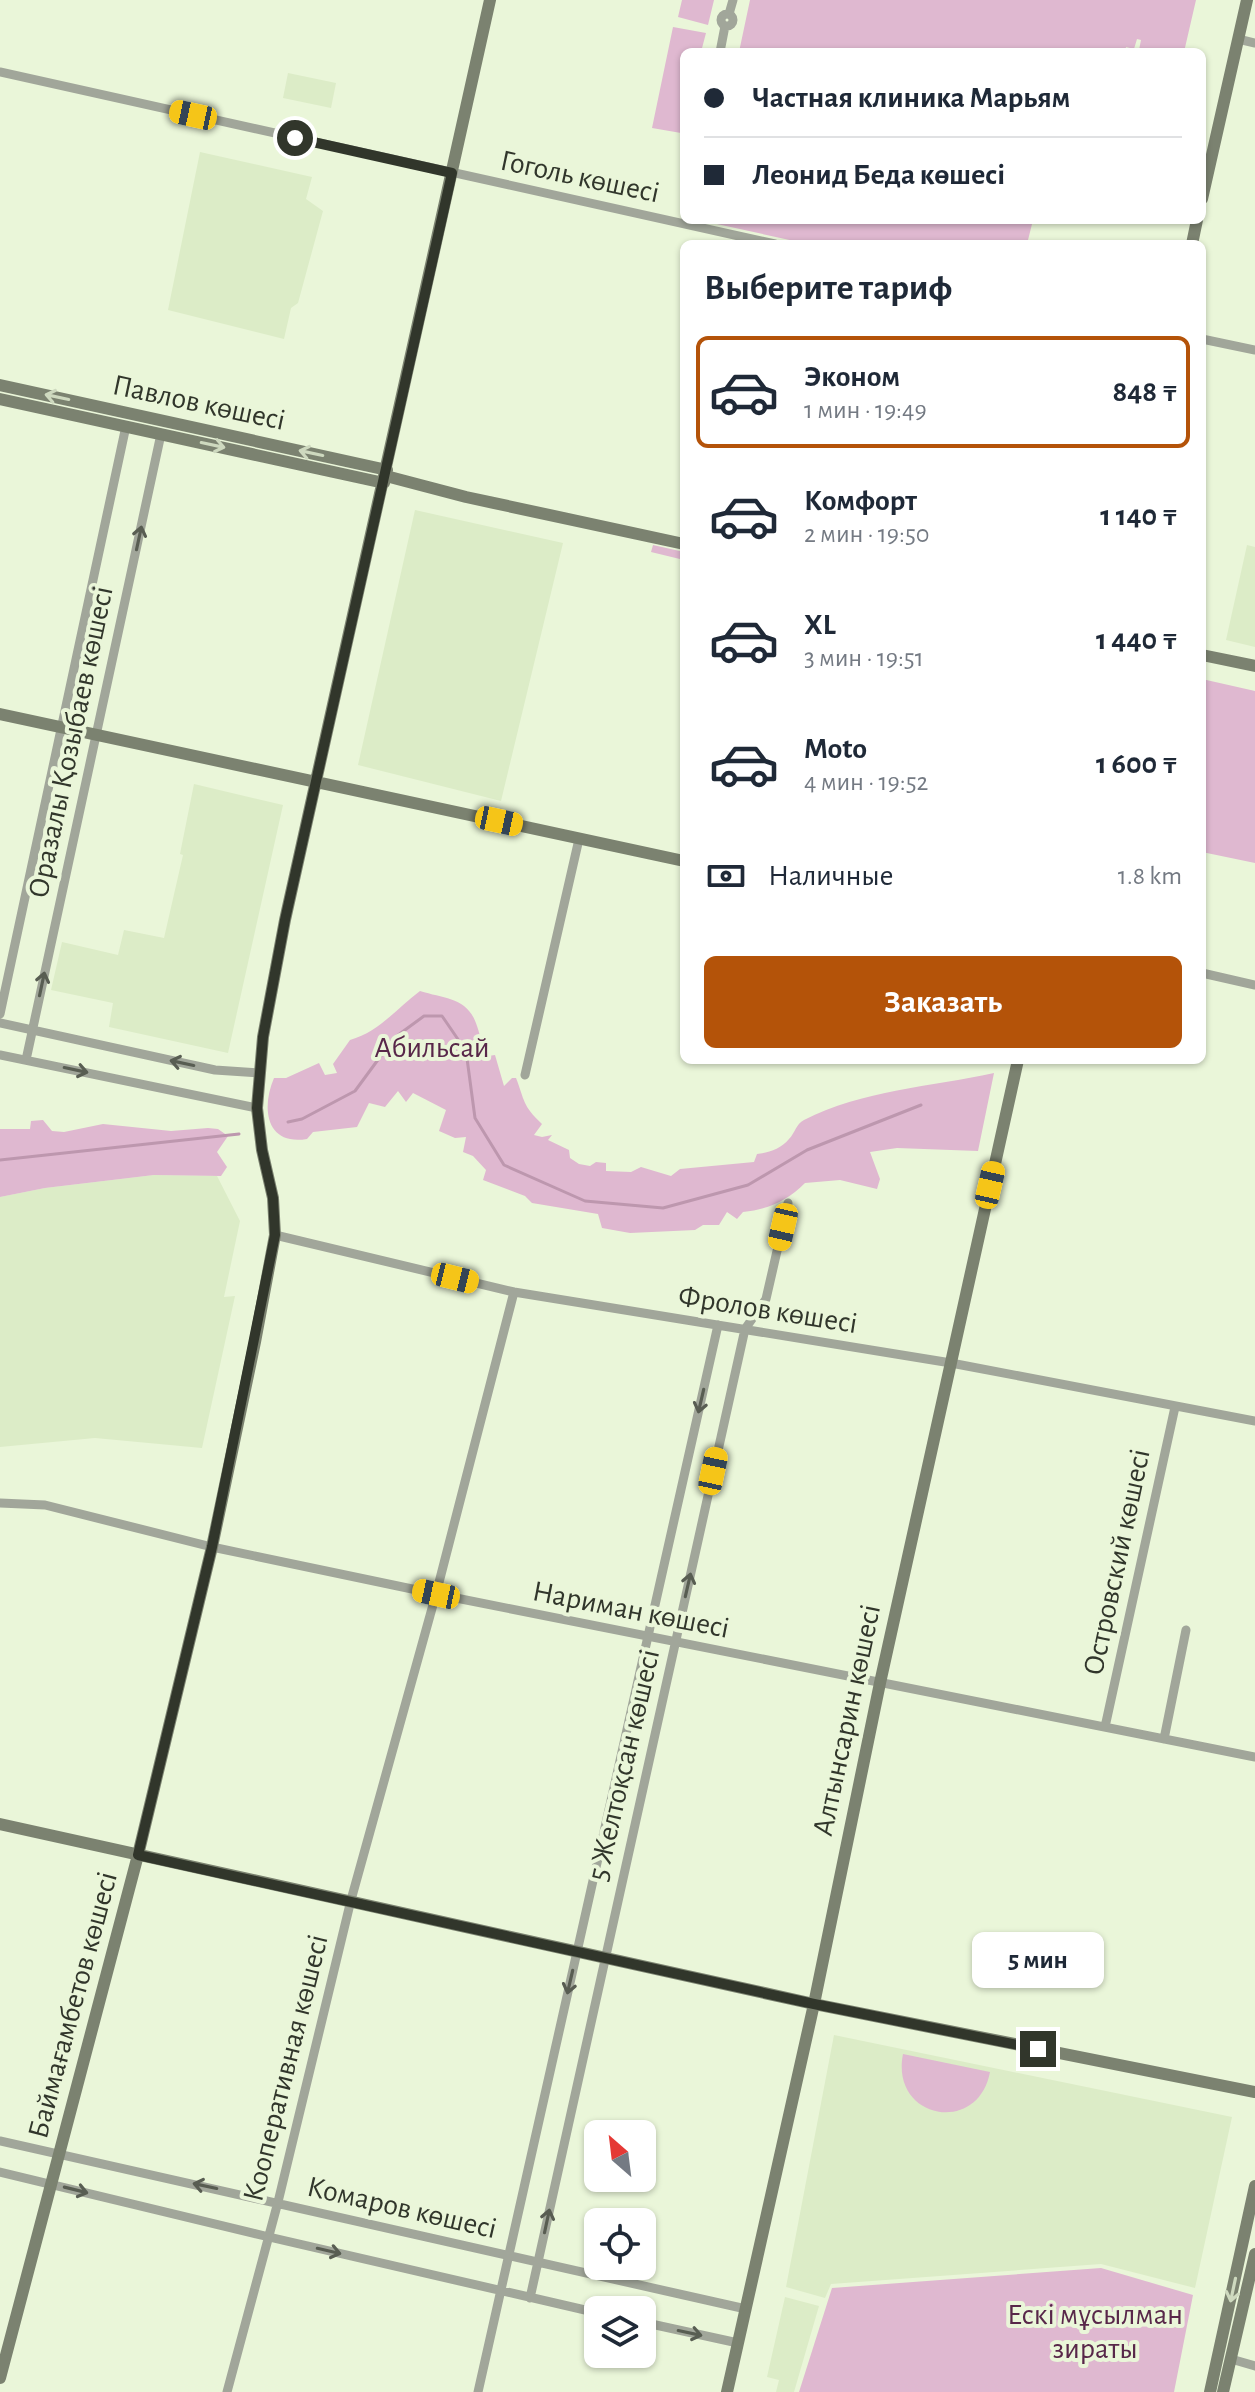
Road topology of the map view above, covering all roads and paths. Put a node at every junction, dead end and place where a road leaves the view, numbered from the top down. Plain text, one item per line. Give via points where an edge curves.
1 (490, 0) edge
2 (733, 0) edge
3 (1247, 0) edge
4 (1250, 15) edge
5 (1238, 39) junction
6 (1255, 43) edge
7 (721, 48) edge
8 (0, 72) edge
9 (452, 173) junction
10 (1206, 181) edge
11 (680, 223) edge
12 (684, 224) edge
13 (757, 240) edge
14 (1206, 340) edge
15 (1255, 350) edge
16 (0, 385) edge
17 (0, 399) edge
18 (126, 426) junction
19 (161, 434) junction
20 (386, 476) junction
21 (680, 543) edge
22 (1206, 656) edge
23 (1255, 666) edge
24 (0, 714) edge
25 (62, 727) junction
26 (96, 734) junction
27 (318, 783) junction
28 (579, 839) junction
29 (680, 860) edge
30 (1206, 974) edge
31 (1255, 985) edge
32 (0, 1014) edge
33 (0, 1023) edge
34 (32, 1030) junction
35 (0, 1055) edge
36 (26, 1060) junction
37 (1017, 1064) edge
38 (260, 1073) junction
39 (525, 1075) dead end
40 (257, 1108) junction
41 (788, 1203) dead end
42 (275, 1235) junction
43 (514, 1292) junction
44 (718, 1325) junction
45 (745, 1329) junction
46 (951, 1363) junction
47 (1175, 1407) junction
48 (1255, 1421) edge
49 (0, 1503) edge
50 (212, 1547) junction
51 (436, 1594) junction
52 (1186, 1630) dead end
53 (648, 1636) junction
54 (675, 1642) junction
55 (880, 1683) junction
56 (1105, 1727) junction
57 (1164, 1739) junction
58 (1255, 1757) edge
59 (0, 1824) edge
60 (138, 1855) junction
61 (351, 1900) junction
62 (577, 1950) junction
63 (605, 1957) junction
64 (814, 2004) junction
65 (1255, 2092) edge
66 (0, 2141) edge
67 (59, 2155) junction
68 (0, 2172) edge
69 (52, 2184) junction
70 (1255, 2186) edge
71 (278, 2202) junction
72 (269, 2237) junction
73 (1255, 2254) edge
74 (508, 2257) junction
75 (537, 2264) junction
76 (501, 2291) junction
77 (530, 2298) junction
78 (746, 2309) junction
79 (584, 2310) edge
80 (656, 2325) edge
81 (738, 2343) junction
82 (1231, 2359) junction
83 (1255, 2366) edge
84 (0, 2378) edge
85 (227, 2392) edge
86 (478, 2392) edge
87 (727, 2392) edge
88 (1210, 2392) edge
89 (1223, 2392) edge

1 - 9 street, Баймағамбетов көшесі
2 - 7 street via 733,22 725,26
3 - 4 street
4 - 5 street
5 - 6 street
5 - 10 street
8 - 9 street, Гоголь көшесі
9 - 11 street, Гоголь көшесі
9 - 20 street, Баймағамбетов көшесі
12 - 13 street, Гоголь көшесі
14 - 15 street
20 -> 16 street, Павлов көшесі
17 - 18 street, Павлов көшесі
18 - 19 street, Павлов көшесі
18 - 25 street, Оразалы Қозыбаев көшесі
19 -> 20 street, Павлов көшесі
26 -> 19 street, Оразалы Қозыбаев көшесі
20 - 21 street, Павлов көшесі
20 - 27 street, Баймағамбетов көшесі
22 - 23 street
24 - 25 street
25 - 26 street
25 - 32 street, Оразалы Қозыбаев көшесі
26 - 27 street
34 -> 26 street, Оразалы Қозыбаев көшесі
27 - 28 street
27 - 38 street, Баймағамбетов көшесі via 285,920
28 - 29 street
28 - 39 street
30 - 31 street
33 - 34 street
34 - 36 street, Оразалы Қозыбаев көшесі
38 -> 34 street via 215,1070
35 - 36 street
36 -> 40 street
37 - 46 street, Алтынсарин көшесі
38 - 40 street, Баймағамбетов көшесі
40 - 42 street, Баймағамбетов көшесі
41 - 45 street, 5 Желтоқсан көшесі via 766,1299
42 - 43 street, Фролов көшесі
42 - 50 street, Баймағамбетов көшесі
43 - 44 street, Фролов көшесі
43 - 51 street, Кооперативная көшесі
44 - 45 street, Фролов көшесі
44 -> 53 street, 5 Желтоқсан көшесі
45 - 46 street, Фролов көшесі
54 -> 45 street, 5 Желтоқсан көшесі
46 - 47 street, Фролов көшесі
46 - 55 street, Алтынсарин көшесі
47 - 48 street, Фролов көшесі
47 - 56 street, Островский көшесі
49 - 50 street, Нариман көшесі via 45,1505
50 - 51 street, Нариман көшесі
50 - 60 street, Баймағамбетов көшесі
51 - 53 street, Нариман көшесі
51 - 61 street, Кооперативная көшесі
52 - 57 street
53 - 54 street, Нариман көшесі
53 - 62 street, 5 Желтоқсан көшесі
54 - 55 street, Нариман көшесі
54 - 63 street, 5 Желтоқсан көшесі
55 - 56 street, Нариман көшесі
55 - 64 street, Алтынсарин көшесі
56 - 57 street, Нариман көшесі
57 - 58 street, Нариман көшесі
59 - 60 street
60 - 61 street
60 - 67 street, Баймағамбетов көшесі
61 - 62 street
61 - 71 street, Кооперативная көшесі
62 - 63 street
62 -> 74 street, 5 Желтоқсан көшесі
63 - 64 street
75 -> 63 street, 5 Желтоқсан көшесі
64 - 65 street
64 - 78 street, Алтынсарин көшесі
66 - 67 street, Комаров көшесі
67 - 69 street, Баймағамбетов көшесі
71 -> 67 street, Комаров көшесі
68 - 69 street, Комаров көшесі
69 -> 72 street, Комаров көшесі
69 - 84 street, Баймағамбетов көшесі
70 -> 88 street
71 - 72 street, Кооперативная көшесі
71 - 74 street, Комаров көшесі
72 -> 76 street, Комаров көшесі
72 - 85 street, Кооперативная көшесі
73 - 82 street
74 - 75 street, Комаров көшесі
74 - 76 street, 5 Желтоқсан көшесі
75 - 77 street, 5 Желтоқсан көшесі
75 - 78 street, Комаров көшесі
76 - 77 street, Комаров көшесі
76 - 86 street, 5 Желтоқсан көшесі
77 - 79 street, Комаров көшесі
78 - 81 street, Алтынсарин көшесі
80 -> 81 street
81 - 87 street, Алтынсарин көшесі
82 - 83 street
82 - 89 street

